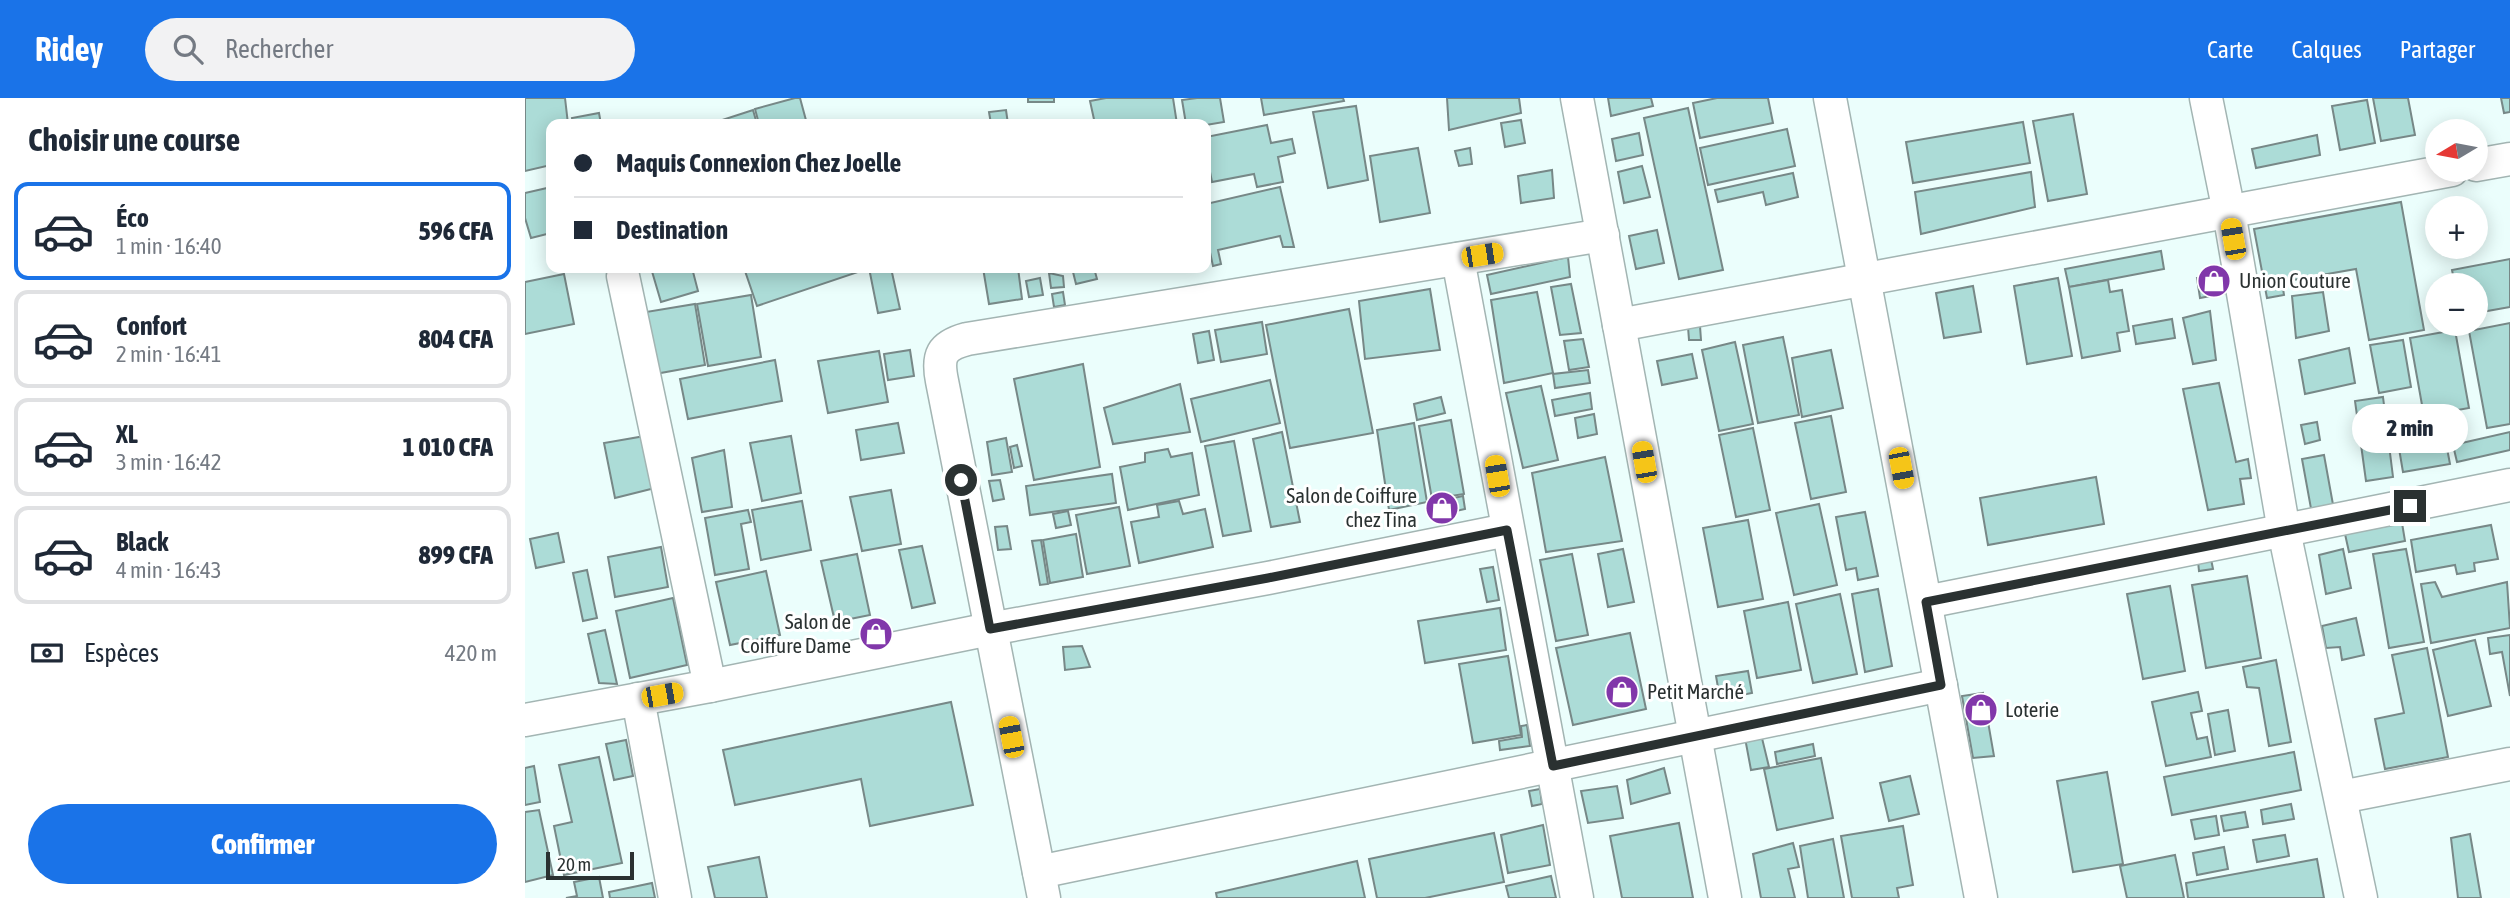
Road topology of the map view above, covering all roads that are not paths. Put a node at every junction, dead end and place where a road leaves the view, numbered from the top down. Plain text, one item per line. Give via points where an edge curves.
1 (1577, 98) edge
2 (1830, 98) edge
3 (2206, 98) edge
4 (2510, 159) edge
5 (2489, 163) edge
6 (2425, 175) edge
7 (2229, 212) junction
8 (1603, 235) junction
9 (1458, 259) junction
10 (623, 276) dead end
11 (1865, 279) junction
12 (1619, 325) junction
13 (2510, 485) edge
14 (1507, 530) junction
15 (2284, 531) junction
16 (1926, 602) junction
17 (990, 629) junction
18 (1941, 685) junction
19 (709, 686) junction
20 (638, 699) junction
21 (525, 720) edge
22 (1693, 736) junction
23 (2510, 764) edge
24 (1553, 766) junction
25 (2341, 797) junction
26 (1041, 885) edge
27 (675, 898) edge
28 (1577, 898) edge
29 (1725, 898) edge
30 (1981, 898) edge
31 (2361, 898) edge

1 - 8 street
2 - 11 street
3 - 7 street
4 - 5 street
6 - 7 street
7 - 11 street
7 - 15 street
8 - 9 street
8 - 12 street
9 - 14 street
9 - 17 street via 953,343 939,362
10 - 19 street
11 - 12 street
11 - 16 street
12 - 22 street
13 - 15 street
14 - 17 street
14 - 24 street
15 - 16 street
15 - 25 street
16 - 18 street
17 - 19 street
17 - 26 street
18 - 22 street
18 - 30 street
19 - 20 street
20 - 21 street
20 - 27 street
22 - 24 street
22 - 29 street
23 - 25 street
24 - 26 street
24 - 28 street
25 - 31 street

